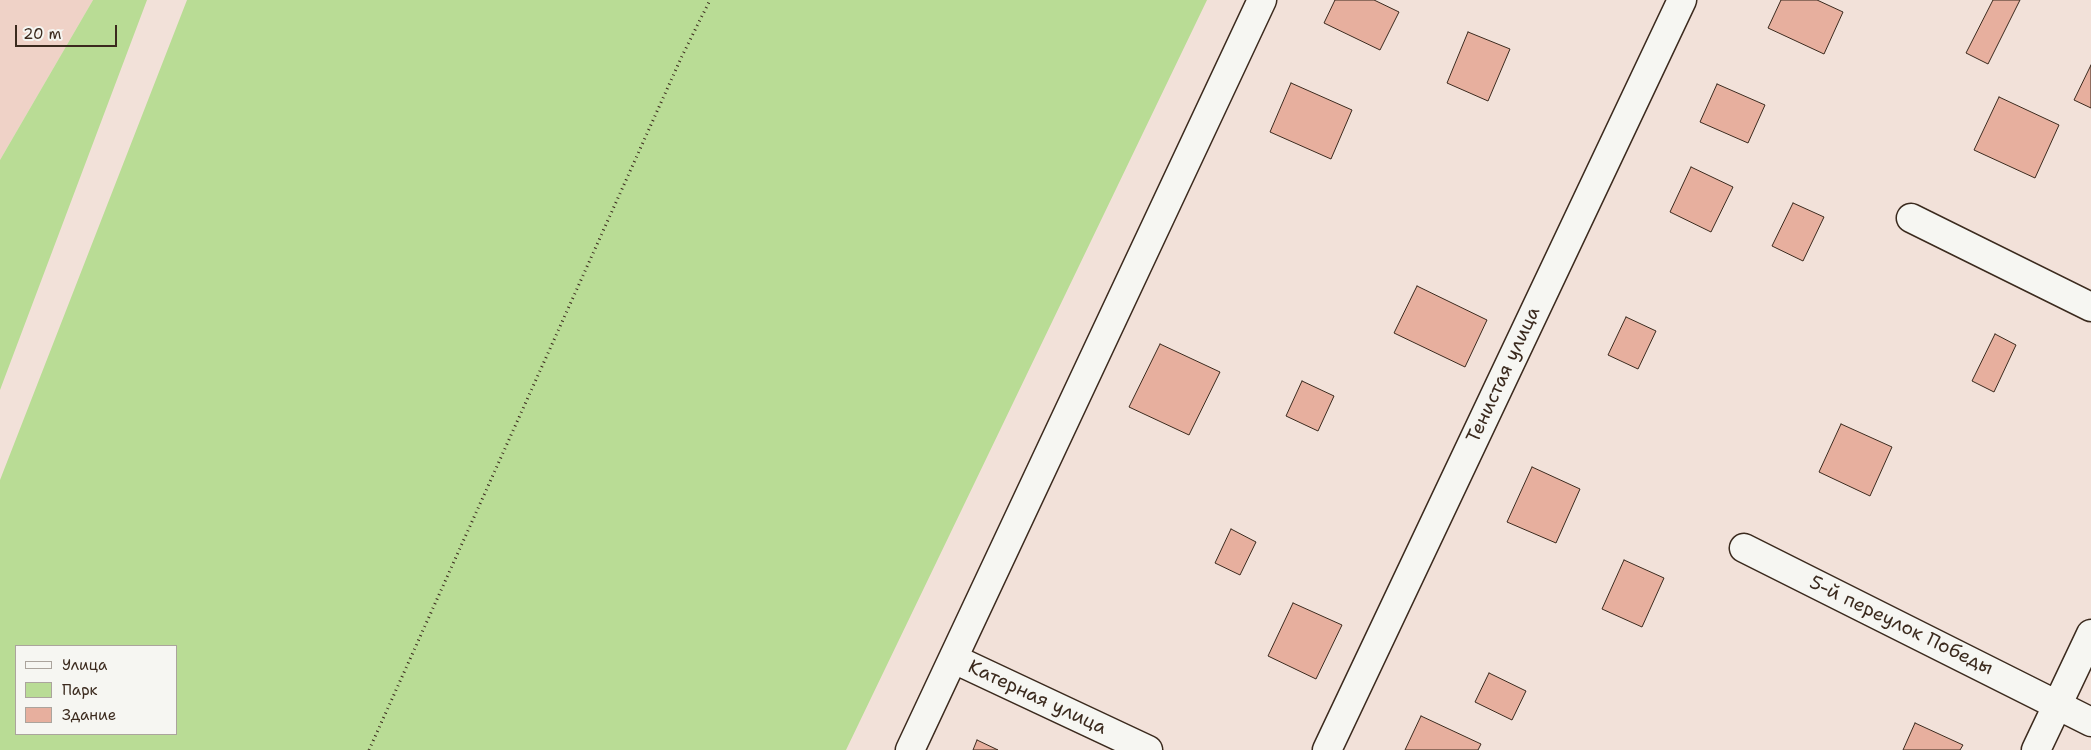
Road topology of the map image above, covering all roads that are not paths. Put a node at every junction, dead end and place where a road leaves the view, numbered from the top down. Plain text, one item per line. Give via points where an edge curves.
1 (1262, 0) edge
2 (1682, 0) edge
3 (1911, 218) dead end
4 (2091, 307) edge
5 (1744, 548) dead end
6 (2091, 634) edge
7 (954, 659) junction
8 (2058, 704) junction
9 (2091, 722) edge
10 (910, 750) edge
11 (1148, 750) edge
12 (1327, 750) edge
13 (2036, 750) edge

1 - 7 street
2 - 12 street, Тенистая улица
3 - 4 street
5 - 8 street, 5-й переулок Победы
6 - 8 street
7 - 10 street
7 - 11 street, Катерная улица
8 - 9 street, 5-й переулок Победы
8 - 13 street

